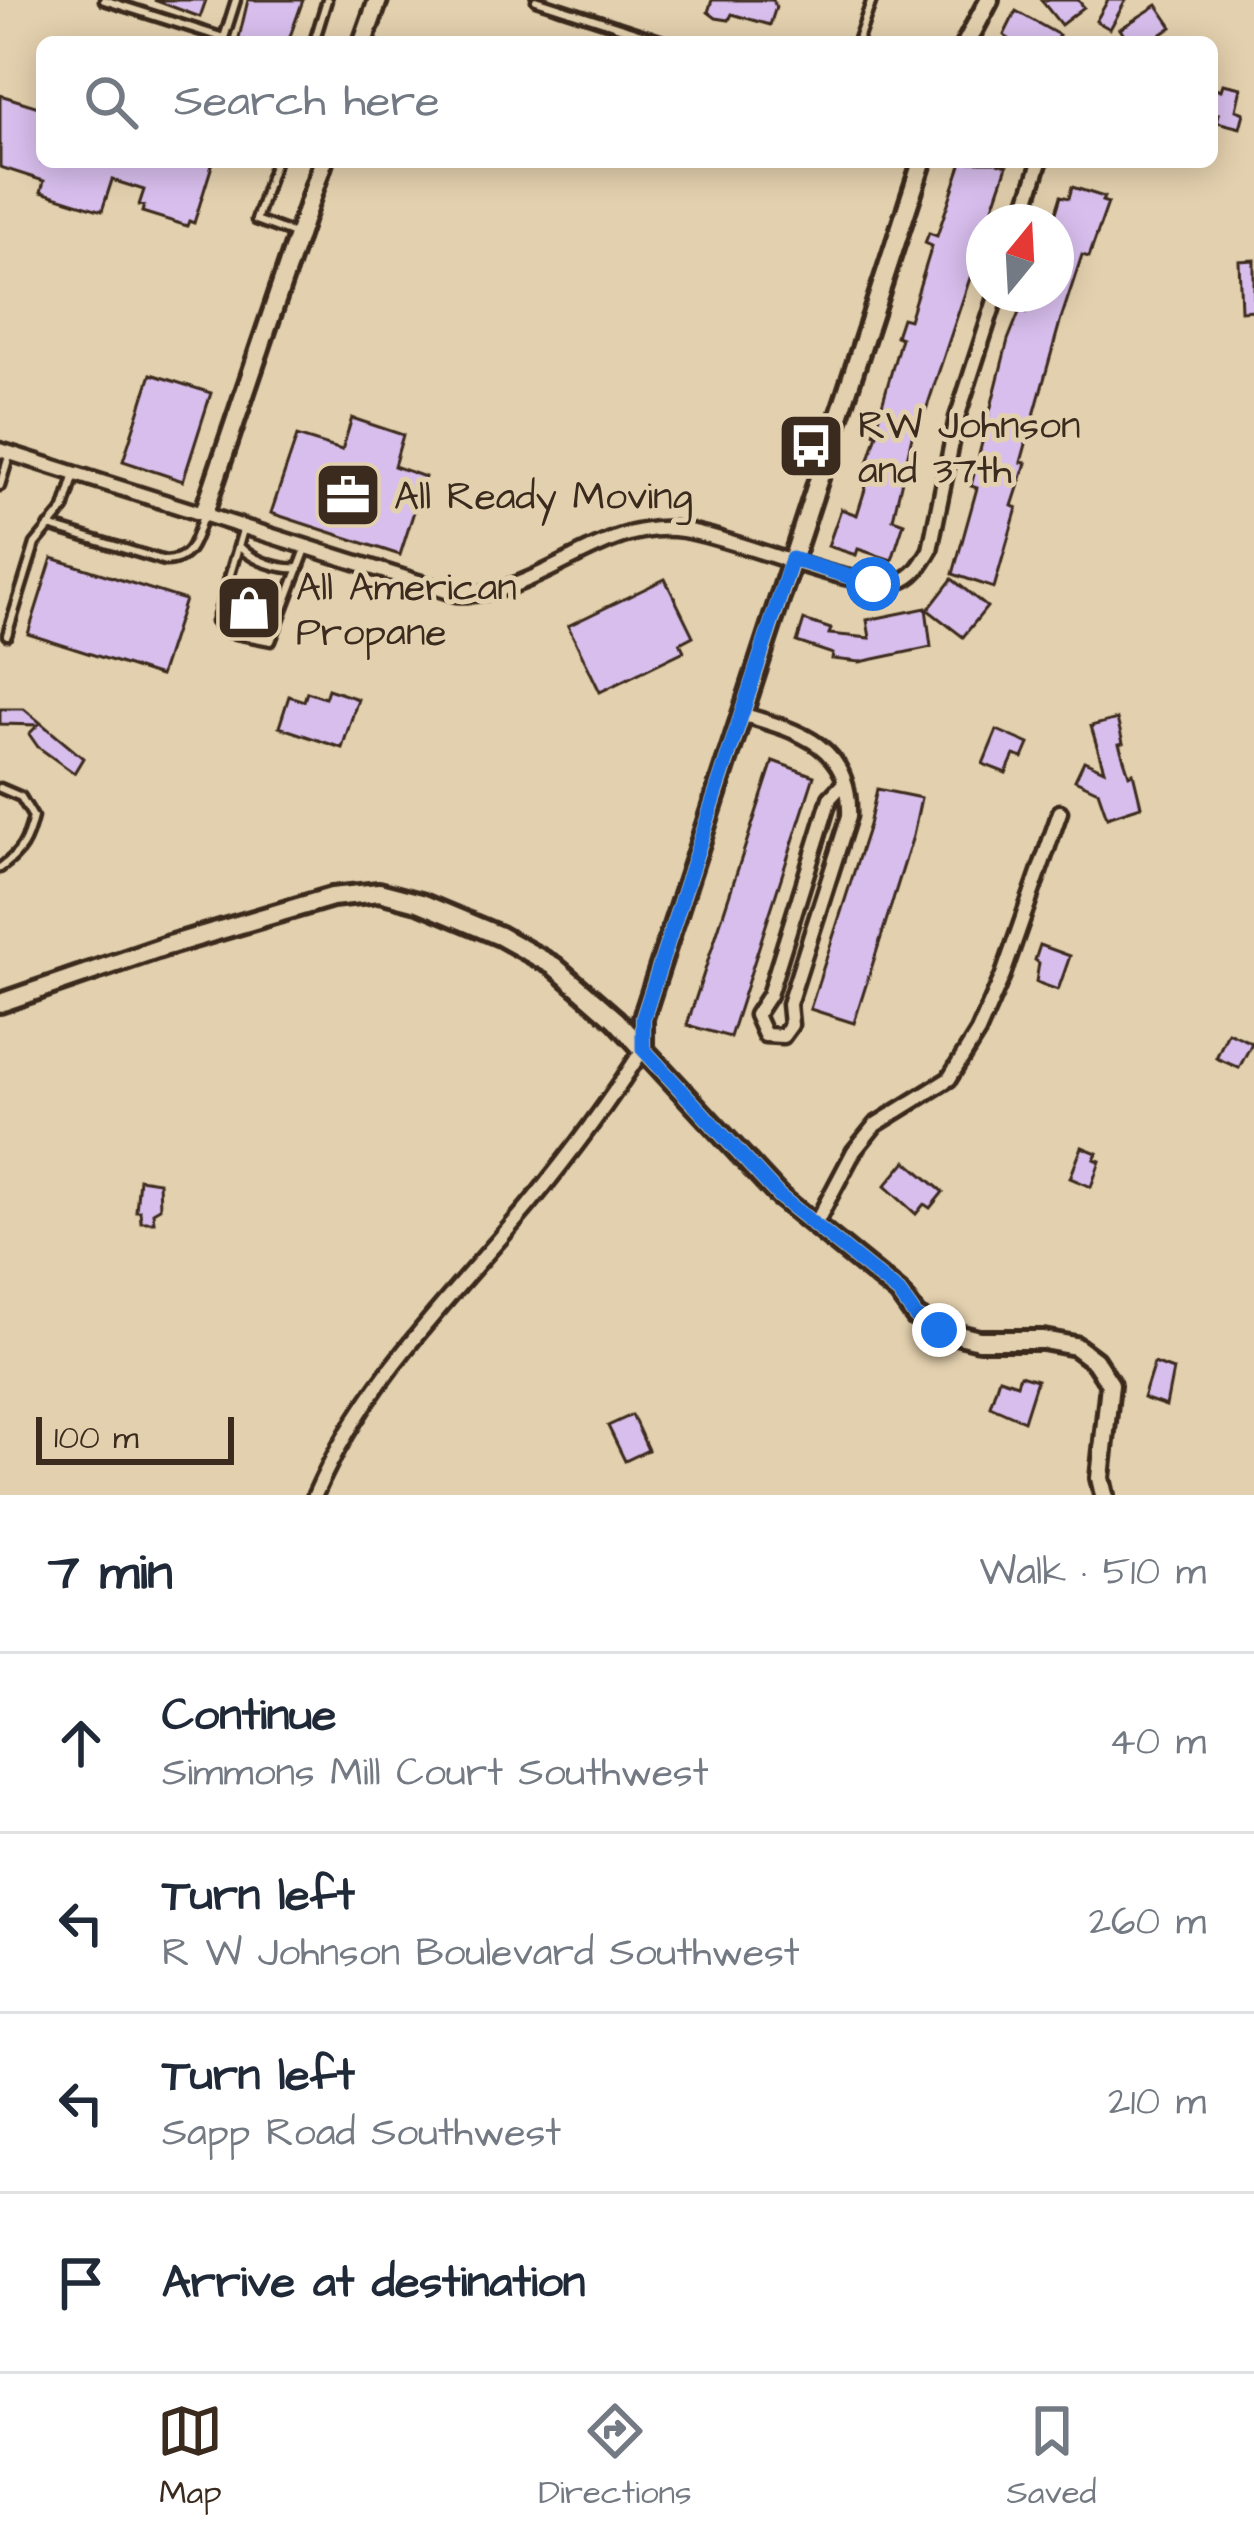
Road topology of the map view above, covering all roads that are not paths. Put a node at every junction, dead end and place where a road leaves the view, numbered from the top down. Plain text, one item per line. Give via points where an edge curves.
1 (104, 0) edge
2 (236, 0) edge
3 (327, 0) edge
4 (378, 0) edge
5 (536, 0) edge
6 (872, 0) edge
7 (989, 0) edge
8 (218, 36) edge
9 (225, 36) edge
10 (316, 36) edge
11 (366, 36) edge
12 (647, 36) edge
13 (859, 36) edge
14 (970, 36) edge
15 (273, 168) edge
16 (320, 168) edge
17 (920, 168) edge
18 (1038, 168) edge
19 (1027, 204) edge
20 (297, 235) junction
21 (991, 312) edge
22 (5, 451) edge
23 (75, 474) junction
24 (0, 486) edge
25 (204, 513) junction
26 (49, 526) junction
27 (245, 526) junction
28 (307, 545) junction
29 (241, 546) junction
30 (792, 559) junction
31 (299, 568) junction
32 (0, 602) edge
33 (15, 607) junction
34 (7, 635) dead end
35 (744, 715) junction
36 (844, 783) junction
37 (0, 788) edge
38 (1060, 812) dead end
39 (0, 868) edge
40 (0, 1003) edge
41 (643, 1049) junction
42 (815, 1225) junction
43 (315, 1495) edge
44 (1104, 1495) edge

1 - 8 lane
2 - 9 lane
3 - 10 lane
4 - 11 street
5 - 12 lane
6 - 13 lane
7 - 14 street
15 - 20 lane via 256,220
16 - 20 street
17 - 30 street
18 - 19 street
20 - 25 street
21 - 30 street via 921,567 873,584
22 - 23 street
22 - 24 lane
23 - 25 street
23 - 26 lane
25 - 26 lane via 180,560
25 - 27 street
26 - 33 lane
27 - 28 street
27 - 29 lane
28 - 30 street via 473,595 512,589 656,528
28 - 31 lane
29 - 31 lane via 252,557
29 - 31 lane via 216,622 230,633 271,641
30 - 35 street
32 - 33 lane
33 - 34 lane
35 - 36 street via 818,741
35 - 41 street via 643,1018
36 - 36 street via 830,798 769,995 755,1015 765,1035 783,1036 791,1025 789,1004 849,816
37 - 39 lane via 21,797 33,817 19,855
38 - 42 street via 978,1032 950,1079 875,1125
40 - 41 street via 279,912 379,892 480,927 554,966
41 - 42 street
41 - 43 street via 527,1207 374,1386
42 - 44 street via 939,1330 1075,1346 1095,1361 1110,1384

